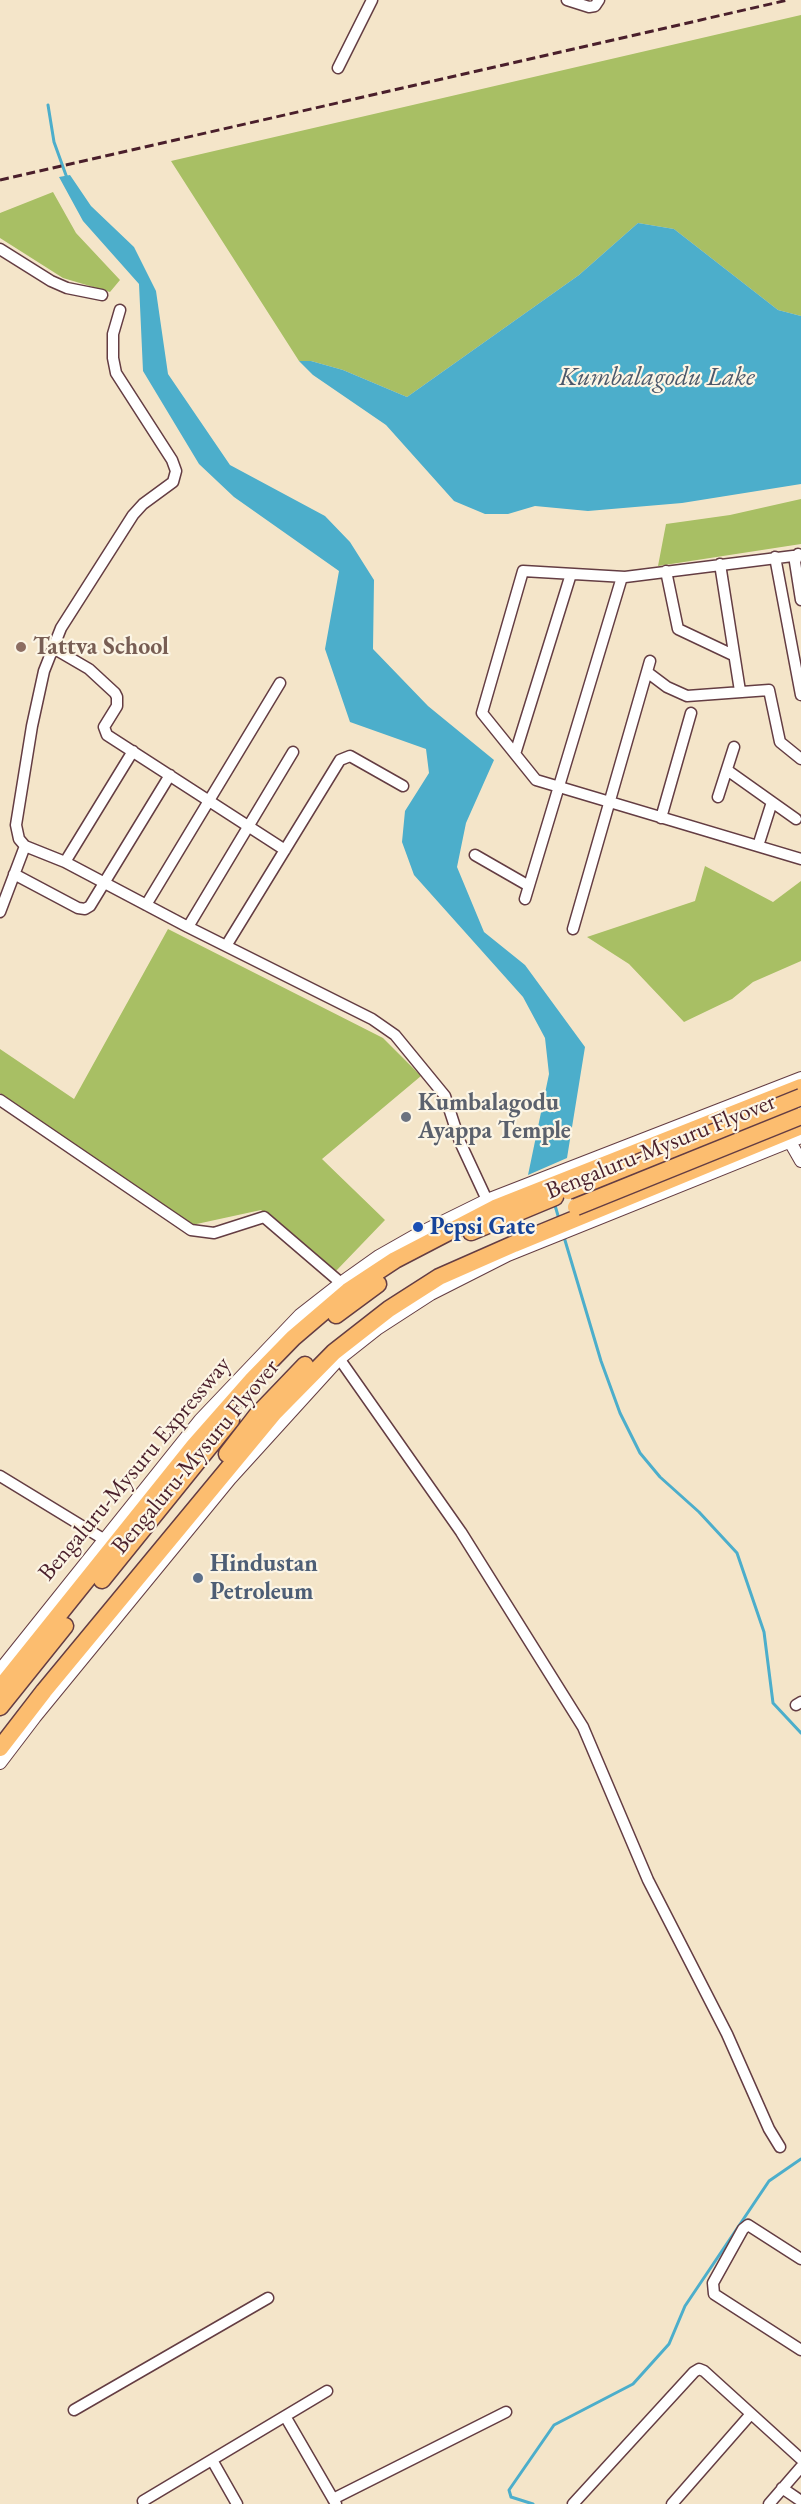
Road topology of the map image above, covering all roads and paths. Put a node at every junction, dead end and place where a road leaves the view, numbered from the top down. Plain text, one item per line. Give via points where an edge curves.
1 (372, 0) edge
2 (567, 0) edge
3 (599, 0) edge
4 (338, 68) dead end
5 (0, 249) edge
6 (102, 295) dead end
7 (120, 310) dead end
8 (800, 555) edge
9 (775, 557) junction
10 (720, 564) junction
11 (666, 571) junction
12 (571, 574) junction
13 (622, 577) junction
14 (801, 600) edge
15 (53, 648) junction
16 (733, 655) junction
17 (651, 661) dead end
18 (647, 672) junction
19 (280, 683) dead end
20 (740, 692) junction
21 (801, 695) edge
22 (691, 713) dead end
23 (734, 747) dead end
24 (133, 751) junction
25 (293, 752) dead end
26 (515, 754) junction
27 (801, 759) edge
28 (727, 770) junction
29 (170, 775) junction
30 (403, 786) dead end
31 (559, 787) junction
32 (718, 797) dead end
33 (209, 800) junction
34 (609, 802) junction
35 (772, 802) junction
36 (661, 818) junction
37 (796, 819) dead end
38 (248, 826) junction
39 (25, 846) junction
40 (758, 846) junction
41 (285, 850) junction
42 (475, 855) dead end
43 (801, 859) edge
44 (64, 862) junction
45 (14, 874) junction
46 (104, 883) junction
47 (529, 886) junction
48 (525, 900) dead end
49 (146, 906) junction
50 (0, 912) edge
51 (188, 927) junction
52 (573, 929) dead end
53 (226, 946) junction
54 (801, 1078) edge
55 (801, 1087) edge
56 (769, 1095) junction
57 (801, 1097) edge
58 (0, 1100) edge
59 (801, 1116) edge
60 (801, 1126) edge
61 (792, 1137) edge
62 (801, 1161) edge
63 (553, 1184) junction
64 (487, 1200) junction
65 (340, 1283) junction
66 (336, 1355) junction
67 (0, 1476) edge
68 (105, 1540) junction
69 (0, 1670) edge
70 (0, 1688) edge
71 (0, 1707) edge
72 (0, 1735) edge
73 (0, 1748) edge
74 (0, 1763) edge
75 (780, 2147) dead end
76 (801, 2259) edge
77 (268, 2298) dead end
78 (801, 2350) edge
79 (327, 2391) dead end
80 (74, 2410) dead end
81 (506, 2412) dead end
82 (750, 2415) junction
83 (285, 2416) junction
84 (801, 2459) edge
85 (212, 2460) junction
86 (801, 2467) edge
87 (782, 2488) junction
88 (142, 2501) dead end
89 (334, 2501) edge
90 (801, 2501) edge
91 (237, 2504) edge
92 (573, 2504) edge
93 (672, 2504) edge
94 (769, 2504) edge

1 - 4 street
2 - 3 street via 589,7
5 - 6 street via 51,281
7 - 15 street via 113,334 116,373 176,471 173,482 133,515 69,615
8 - 9 street
8 - 14 street via 795,562
9 - 10 street
9 - 21 street
10 - 11 street
10 - 16 street
11 - 13 street
11 - 16 street via 678,629
12 - 13 street
12 - 26 street
12 - 26 street via 523,571 482,713
13 - 31 street
15 - 24 street via 89,669 115,693 117,706 104,731
15 - 39 street via 44,671 18,810 16,825
16 - 20 street
17 - 18 street
18 - 20 street via 687,696
18 - 34 street
19 - 33 street
20 - 27 street via 769,690 780,742
22 - 36 street
23 - 28 street
24 - 29 street
24 - 44 street
25 - 38 street
26 - 31 street via 536,780
28 - 32 street
28 - 35 street
29 - 33 street
29 - 46 street
30 - 41 street via 350,756 344,757
31 - 34 street
31 - 47 street
33 - 38 street
33 - 49 street
34 - 36 street
34 - 52 street
35 - 37 street
35 - 40 street
36 - 40 street
38 - 41 street
38 - 51 street
39 - 44 street
39 - 45 street
40 - 43 street
41 - 53 street
42 - 47 street
44 - 46 street
45 - 46 street via 85,909
45 - 50 street
46 - 49 street
47 - 48 street
49 - 51 street
51 - 53 street
53 - 64 street via 372,1018 395,1035 445,1096 460,1142
54 - 56 street, Bengaluru-Mysuru Expressway
55 - 56 highway, Bengaluru-Mysuru Expressway
56 - 61 street
56 - 63 highway, Bengaluru-Mysuru Expressway
57 - 63 highway, Bengaluru-Mysuru Expressway, bridge
58 - 65 street via 191,1230 214,1233 264,1217
59 - 72 highway, Bengaluru-Mysuru Flyover, bridge via 477,1248 426,1274 356,1321 257,1415
60 - 61 highway
61 - 62 street
61 - 66 highway via 439,1278 389,1309
63 - 64 street, Bengaluru-Mysuru Expressway
63 - 70 highway, Bengaluru-Mysuru Expressway via 495,1208 395,1260 348,1291 293,1338 194,1446
63 - 71 highway, Bengaluru-Mysuru Flyover via 418,1259 346,1307 303,1343 244,1404
64 - 65 street, Bengaluru-Mysuru Expressway via 398,1245
65 - 68 street, Bengaluru-Mysuru Expressway via 300,1316 200,1420
66 - 73 highway via 274,1413
66 - 74 street
66 - 75 street via 461,1532 583,1727 648,1880
67 - 68 street
68 - 69 street, Bengaluru-Mysuru Expressway
76 - 78 street via 748,2225 713,2283 714,2294
77 - 80 street
79 - 83 street
81 - 89 street
82 - 84 street
82 - 92 street via 699,2369
82 - 93 street
83 - 85 street
83 - 89 street
85 - 88 street
85 - 91 street
86 - 87 street
87 - 90 street
87 - 94 street

